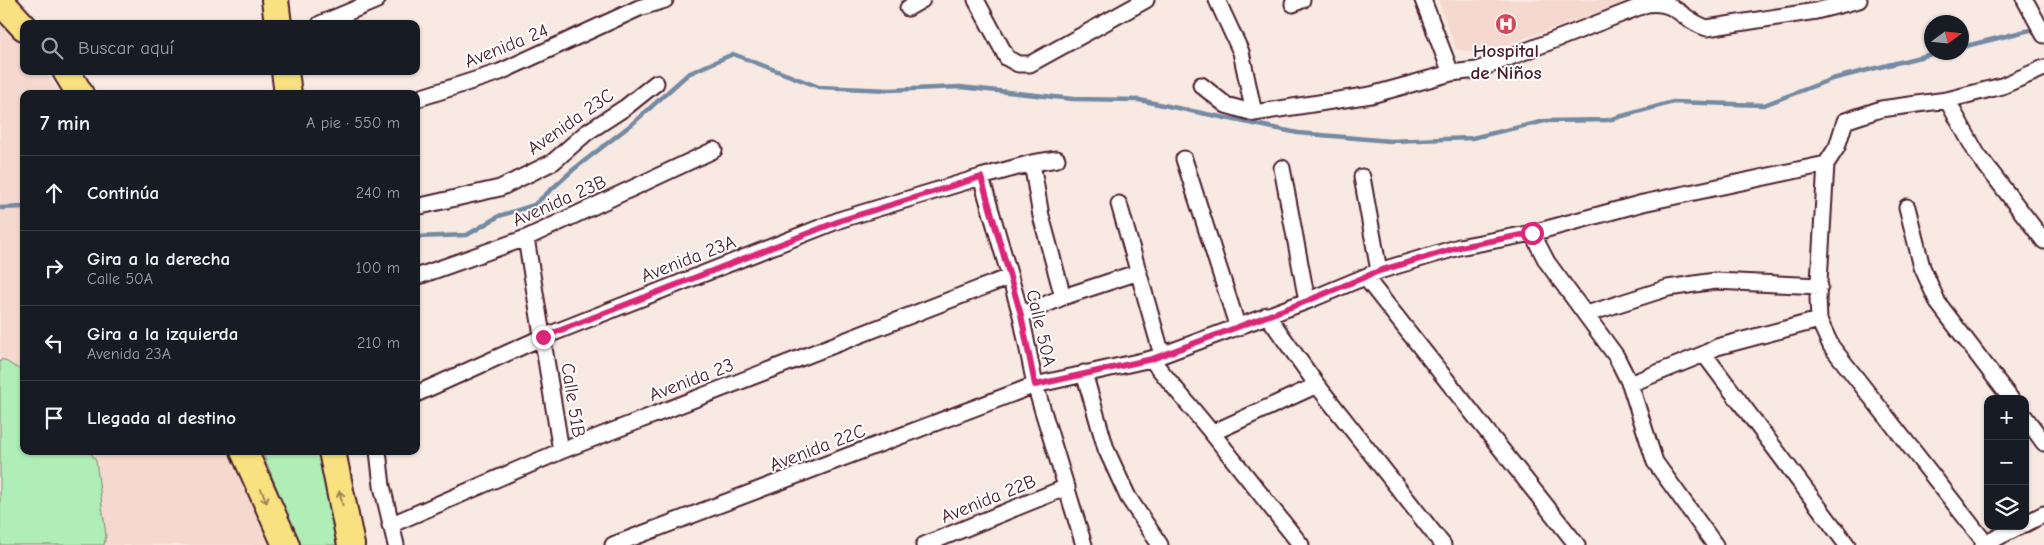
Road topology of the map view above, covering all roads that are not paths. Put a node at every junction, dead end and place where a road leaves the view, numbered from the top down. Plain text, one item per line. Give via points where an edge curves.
1 (275, 0) edge
2 (377, 0) edge
3 (665, 0) edge
4 (922, 0) edge
5 (976, 0) edge
6 (1146, 0) edge
7 (1217, 0) edge
8 (1423, 0) edge
9 (1859, 0) edge
10 (2025, 0) edge
11 (0, 1) edge
12 (638, 4) edge
13 (908, 8) dead end
14 (278, 20) edge
15 (330, 20) edge
16 (20, 23) edge
17 (2044, 35) edge
18 (2044, 68) edge
19 (1451, 73) junction
20 (68, 75) edge
21 (286, 75) edge
22 (656, 83) dead end
23 (1201, 85) dead end
24 (78, 90) edge
25 (287, 90) edge
26 (420, 98) edge
27 (1947, 100) junction
28 (1254, 114) junction
29 (714, 150) dead end
30 (1057, 159) dead end
31 (1184, 159) dead end
32 (1032, 163) junction
33 (1826, 164) junction
34 (1282, 168) dead end
35 (981, 177) junction
36 (1362, 177) dead end
37 (1119, 204) dead end
38 (420, 206) edge
39 (1907, 207) dead end
40 (1532, 233) junction
41 (526, 238) junction
42 (2044, 241) edge
43 (1139, 272) junction
44 (1372, 274) junction
45 (420, 276) edge
46 (1009, 277) junction
47 (1820, 286) junction
48 (1063, 297) junction
49 (1307, 301) junction
50 (1587, 314) junction
51 (1021, 315) junction
52 (1267, 315) junction
53 (1819, 320) junction
54 (1238, 328) junction
55 (543, 337) junction
56 (1704, 354) junction
57 (1157, 357) junction
58 (1084, 373) junction
59 (1630, 384) junction
60 (1035, 385) junction
61 (1317, 385) junction
62 (420, 392) edge
63 (2008, 395) edge
64 (2029, 423) edge
65 (1212, 432) junction
66 (2044, 444) edge
67 (561, 451) junction
68 (246, 455) edge
69 (333, 455) edge
70 (379, 455) edge
71 (1067, 487) junction
72 (2044, 514) edge
73 (2029, 522) edge
74 (390, 525) junction
75 (2012, 530) edge
76 (1986, 544) edge
77 (286, 545) edge
78 (351, 545) edge
79 (396, 545) edge
80 (613, 545) edge
81 (924, 545) edge
82 (1084, 545) edge
83 (1160, 545) edge
84 (1301, 545) edge
85 (1443, 545) edge
86 (1576, 545) edge
87 (1716, 545) edge
88 (1847, 545) edge

1 - 14 highway
2 - 15 street
3 - 12 street, Avenida 24
4 - 13 street
5 - 6 street via 1007,58 1018,64 1030,64
7 - 28 street via 1241,52
8 - 19 street
9 - 19 street via 1816,11 1707,28 1671,6 1646,4 1478,70
10 - 17 street
11 - 16 highway
12 - 26 street, Avenida 24 via 500,72
18 - 27 street via 2002,86
19 - 28 street via 1371,95
20 - 24 highway
21 - 25 highway
22 - 38 street, Avenida 23C via 586,133 553,162 500,188
23 - 28 street via 1226,105
27 - 33 street via 1880,109 1845,121 1837,147
27 - 42 street via 1977,154
29 - 41 street, Avenida 23B
30 - 32 street, Avenida 23A
31 - 54 street
32 - 35 street, Avenida 23A
32 - 48 street via 1041,216
33 - 40 street, Avenida 22C via 1643,203
33 - 47 street
34 - 49 street
35 - 46 street, Calle 50A
35 - 55 street, Avenida 23A via 842,220
36 - 44 street
37 - 43 street
39 - 63 street via 1922,267 1938,303
40 - 44 street, Avenida 22C via 1460,247
40 - 50 street via 1547,262
41 - 45 street, Avenida 23B
41 - 55 street, Calle 51B
43 - 48 street
43 - 57 street
44 - 49 street, Avenida 22C
44 - 86 street
46 - 51 street, Calle 50A
46 - 67 street, Avenida 23
47 - 50 street via 1715,281 1668,288
47 - 53 street
48 - 51 street
49 - 52 street, Avenida 22C
50 - 59 street via 1616,356
51 - 60 street, Calle 50A
52 - 54 street, Avenida 22C
52 - 61 street
53 - 56 street via 1717,347
53 - 76 street via 1831,346
54 - 57 street, Avenida 22C
55 - 62 street, Avenida 23A
55 - 67 street, Calle 51B
56 - 59 street
56 - 88 street
57 - 58 street, Avenida 22C
57 - 65 street
58 - 60 street, Avenida 22C
58 - 83 street via 1106,448 1128,496
59 - 87 street via 1655,462
60 - 71 street, Calle 50A
60 - 80 street, Avenida 22C
61 - 65 street
61 - 85 street
64 - 66 street
65 - 84 street
67 - 74 street, Avenida 23
68 -> 77 highway
78 -> 69 highway
70 - 74 street
71 - 81 street, Avenida 22B
71 - 82 street, Calle 50A
72 - 73 street
74 - 79 street
75 - 76 street

